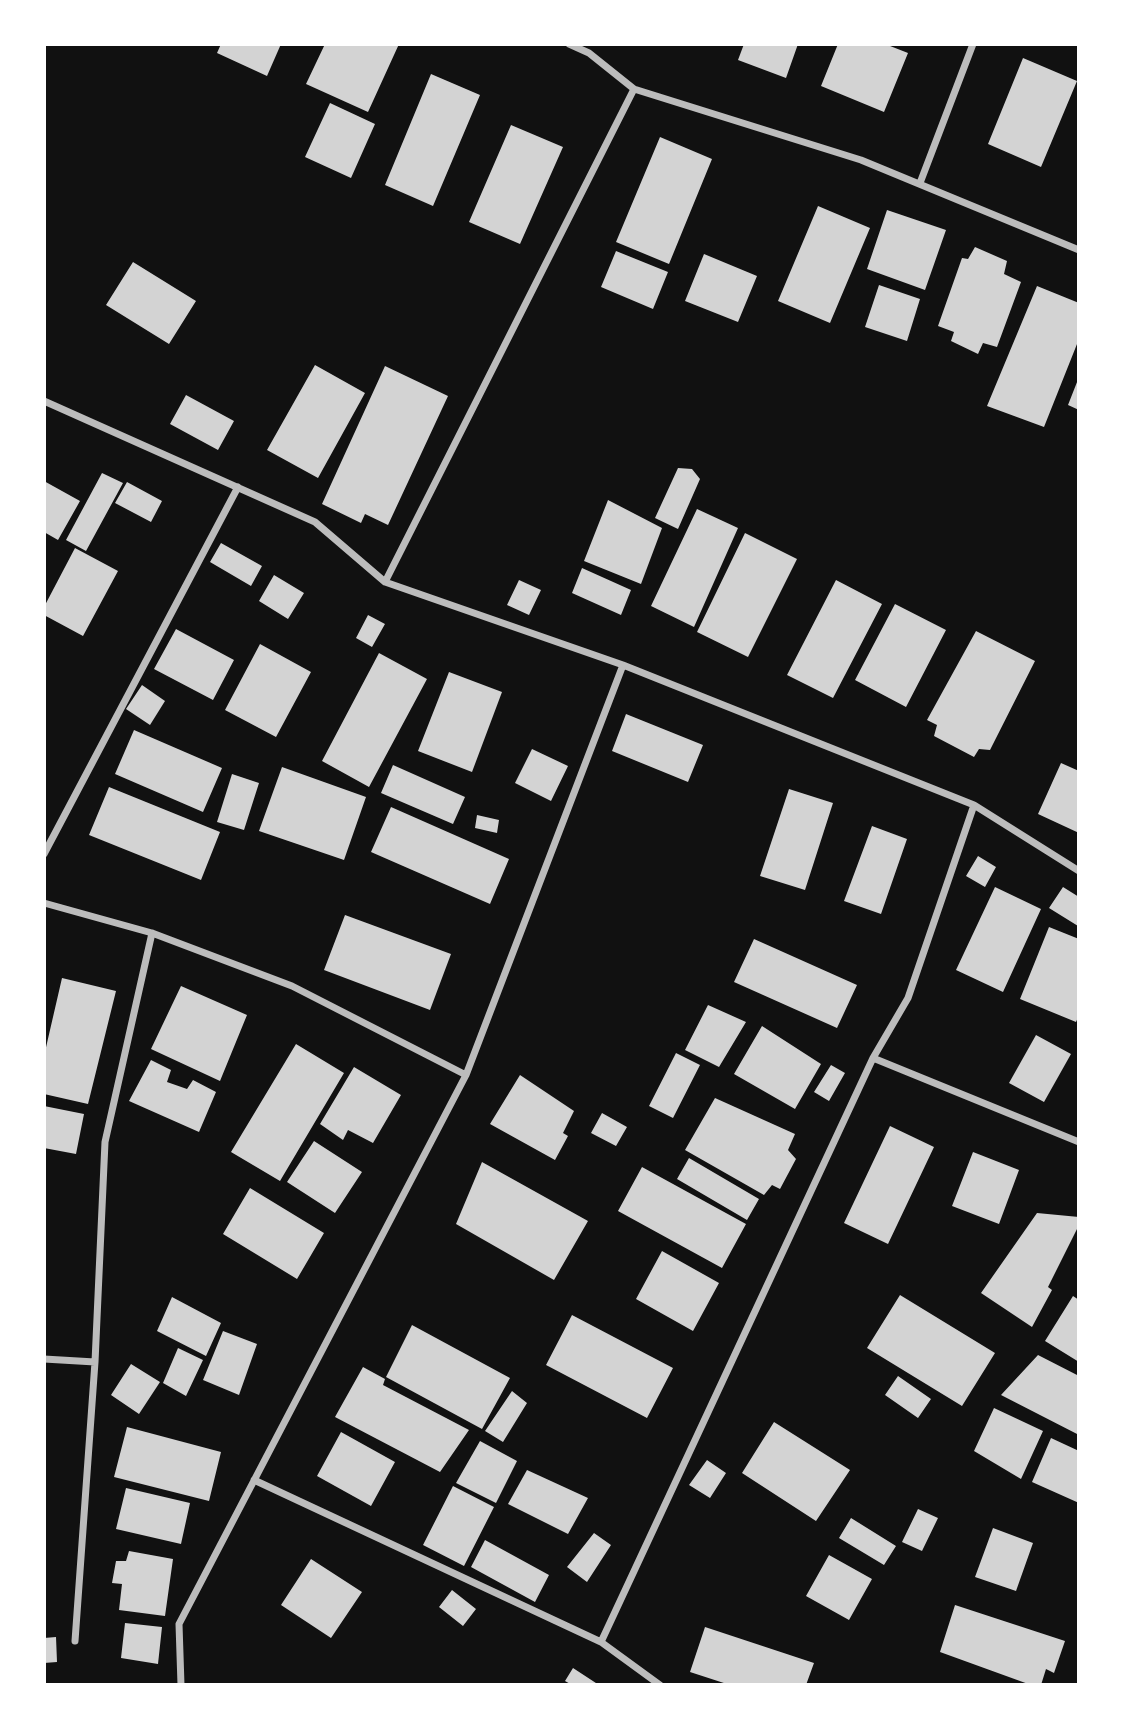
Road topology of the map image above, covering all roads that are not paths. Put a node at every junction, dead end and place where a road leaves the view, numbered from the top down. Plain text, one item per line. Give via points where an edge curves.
1 (569, 44) edge
2 (973, 44) edge
3 (634, 89) junction
4 (920, 183) junction
5 (1079, 250) edge
6 (44, 401) edge
7 (237, 487) junction
8 (386, 582) junction
9 (623, 666) junction
10 (974, 805) junction
11 (47, 842) edge
12 (44, 854) edge
13 (1079, 871) edge
14 (44, 903) edge
15 (152, 933) junction
16 (873, 1058) junction
17 (466, 1075) junction
18 (1079, 1142) edge
19 (44, 1359) edge
20 (95, 1362) junction
21 (254, 1480) junction
22 (75, 1641) dead end
23 (601, 1642) junction
24 (181, 1685) edge
25 (660, 1685) edge

1 - 3 street via 589,53
2 - 4 street
3 - 4 street
3 - 8 street
4 - 5 street
6 - 7 street
7 - 8 street via 315,522
7 - 11 street
8 - 9 street
9 - 10 street
9 - 17 street
10 - 13 street
10 - 16 street via 908,998
11 - 12 street
14 - 15 street
15 - 17 street via 292,986
15 - 20 street via 106,1142
16 - 18 street
16 - 23 street
17 - 21 street
19 - 20 street
20 - 22 street
21 - 23 street
21 - 24 street via 179,1624
23 - 25 street

